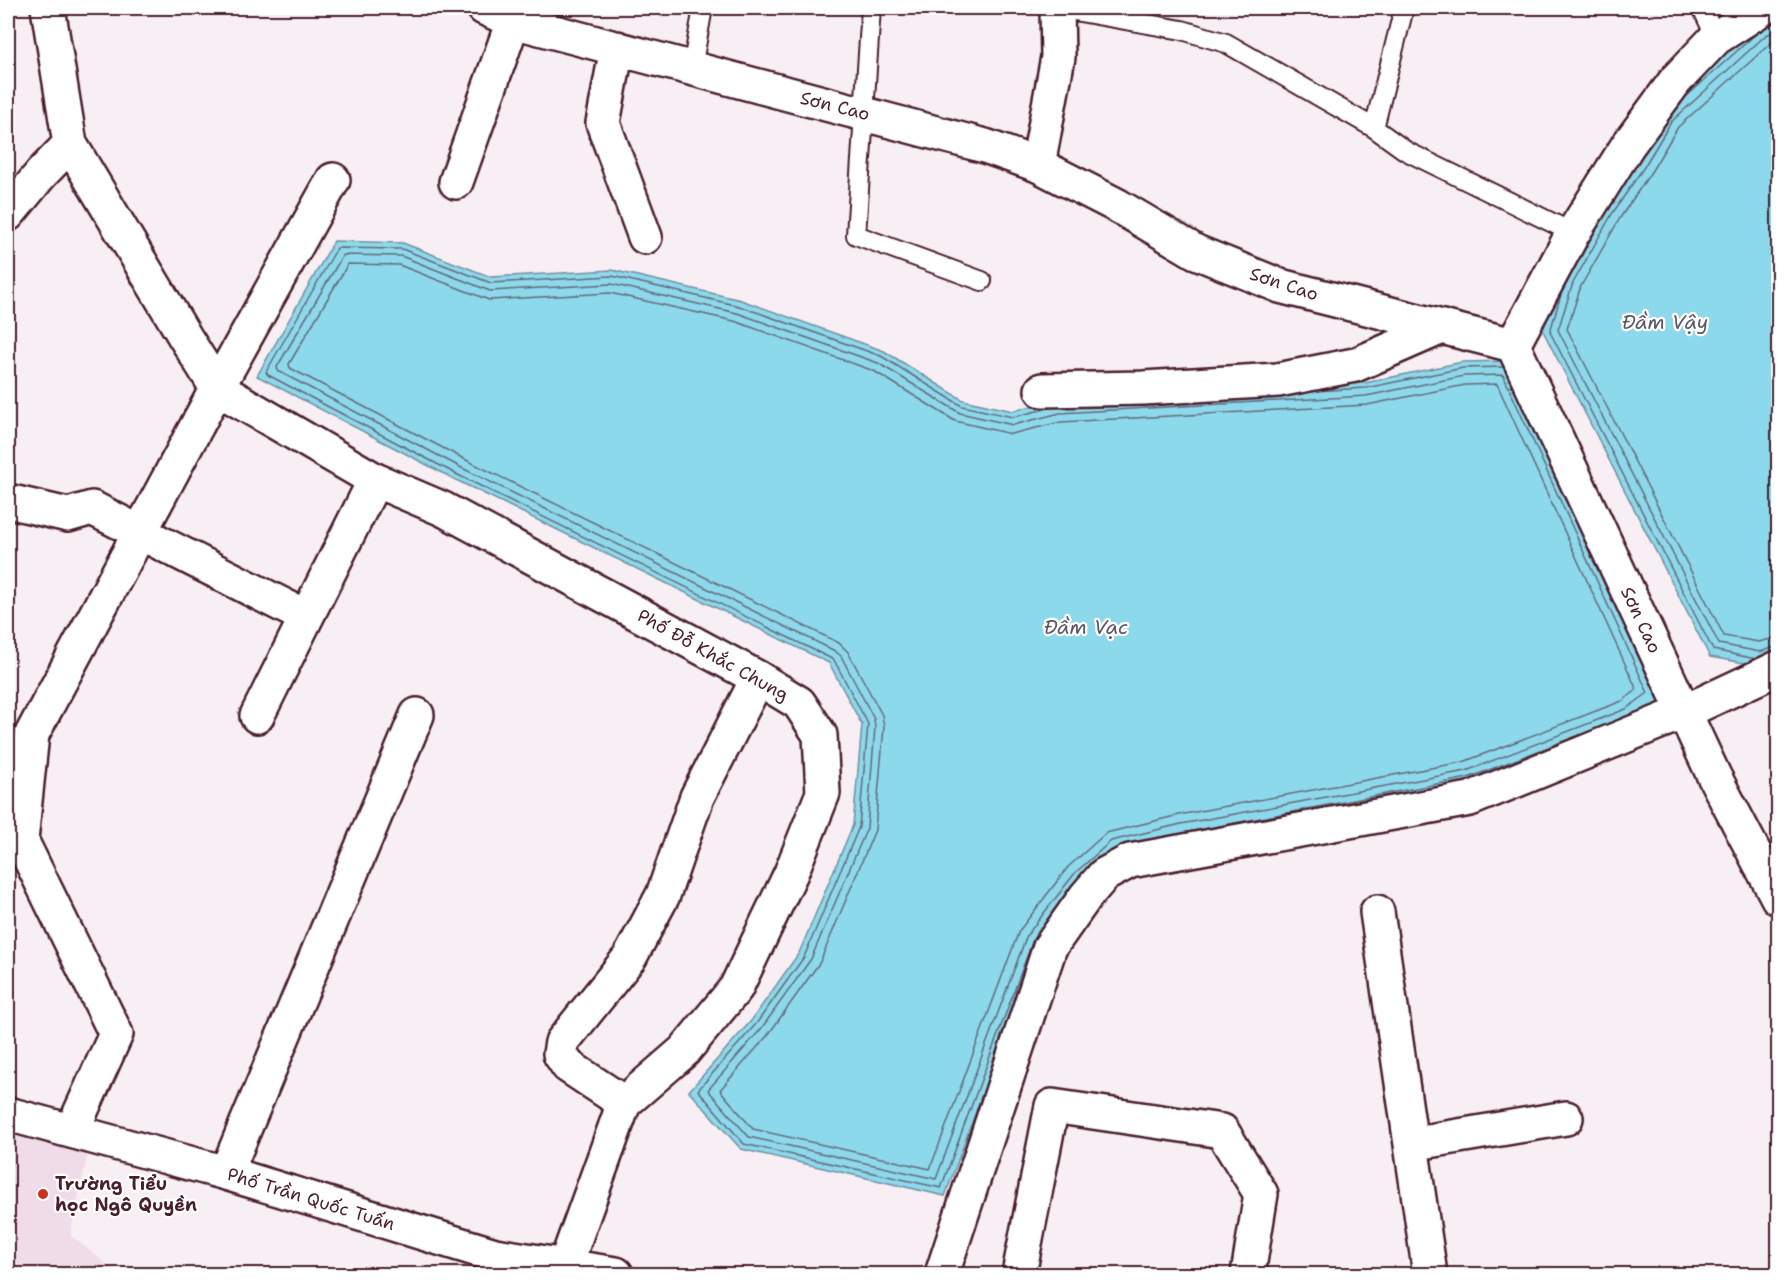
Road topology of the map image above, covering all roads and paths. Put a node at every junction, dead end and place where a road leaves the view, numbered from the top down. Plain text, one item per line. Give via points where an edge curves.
1 (48, 8) edge
2 (703, 8) edge
3 (871, 8) edge
4 (1057, 8) edge
5 (1404, 8) edge
6 (1702, 8) edge
7 (1763, 8) edge
8 (499, 14) edge
9 (1716, 38) junction
10 (617, 48) junction
11 (692, 68) junction
12 (863, 113) junction
13 (1374, 128) junction
14 (70, 144) junction
15 (1038, 165) junction
16 (333, 180) dead end
17 (456, 182) dead end
18 (8, 214) edge
19 (1573, 233) junction
20 (645, 237) dead end
21 (982, 281) dead end
22 (1442, 327) junction
23 (1513, 345) junction
24 (217, 388) junction
25 (1042, 390) dead end
26 (375, 480) junction
27 (8, 501) edge
28 (140, 533) junction
29 (306, 617) junction
30 (1779, 668) edge
31 (758, 678) junction
32 (1684, 712) junction
33 (417, 715) dead end
34 (256, 716) dead end
35 (1779, 898) edge
36 (1377, 912) dead end
37 (624, 1103) junction
38 (8, 1114) edge
39 (1566, 1118) dead end
40 (72, 1131) junction
41 (1411, 1144) junction
42 (226, 1173) junction
43 (565, 1266) junction
44 (616, 1275) edge
45 (942, 1275) edge
46 (1019, 1275) edge
47 (1248, 1275) edge
48 (1430, 1275) edge

1 - 14 street
2 - 11 lane
3 - 12 lane
4 - 13 lane via 1182,30 1226,43
4 - 15 street via 1059,57
5 - 13 lane
6 - 9 lane
7 - 9 street
8 - 10 street, Sơn Cao
8 - 17 street
9 - 19 street via 1676,80 1628,145
10 - 11 street, Sơn Cao
10 - 20 street via 603,123
11 - 12 street, Sơn Cao
12 - 15 street, Sơn Cao via 985,146
12 - 21 lane via 856,235
13 - 19 lane via 1406,151
14 - 18 street
14 - 24 street
15 - 22 street, Sơn Cao via 1196,252 1280,286
16 - 24 street
19 - 23 street
22 - 23 street, Sơn Cao
22 - 25 street via 1355,365 1278,380
23 - 32 street, Sơn Cao
24 - 26 street, Phố Đỗ Khắc Chung
24 - 28 street
26 - 29 street
26 - 31 street, Phố Đỗ Khắc Chung via 443,509
27 - 28 street via 68,515 92,508
28 - 29 street
28 - 40 street via 32,734 21,840 116,1034
29 - 34 street
30 - 32 street
31 - 37 street via 697,798 663,895 630,957 561,1042 560,1054 568,1066
31 - 37 street, Phố Đỗ Khắc Chung via 799,703 820,735 823,794 791,873 736,988 684,1051
32 - 35 street, Sơn Cao
32 - 45 street via 1470,799 1130,861 1104,876 1050,947
33 - 42 street
36 - 41 street
37 - 43 street, Phố Đỗ Khắc Chung
38 - 40 street, Phố Trần Quốc Tuấn
39 - 41 street
40 - 42 street, Phố Trần Quốc Tuấn
41 - 48 street
42 - 43 street, Phố Trần Quốc Tuấn via 495,1255
43 - 44 street, Phố Trần Quốc Tuấn
46 - 47 street via 1052,1107 1222,1131 1261,1194

